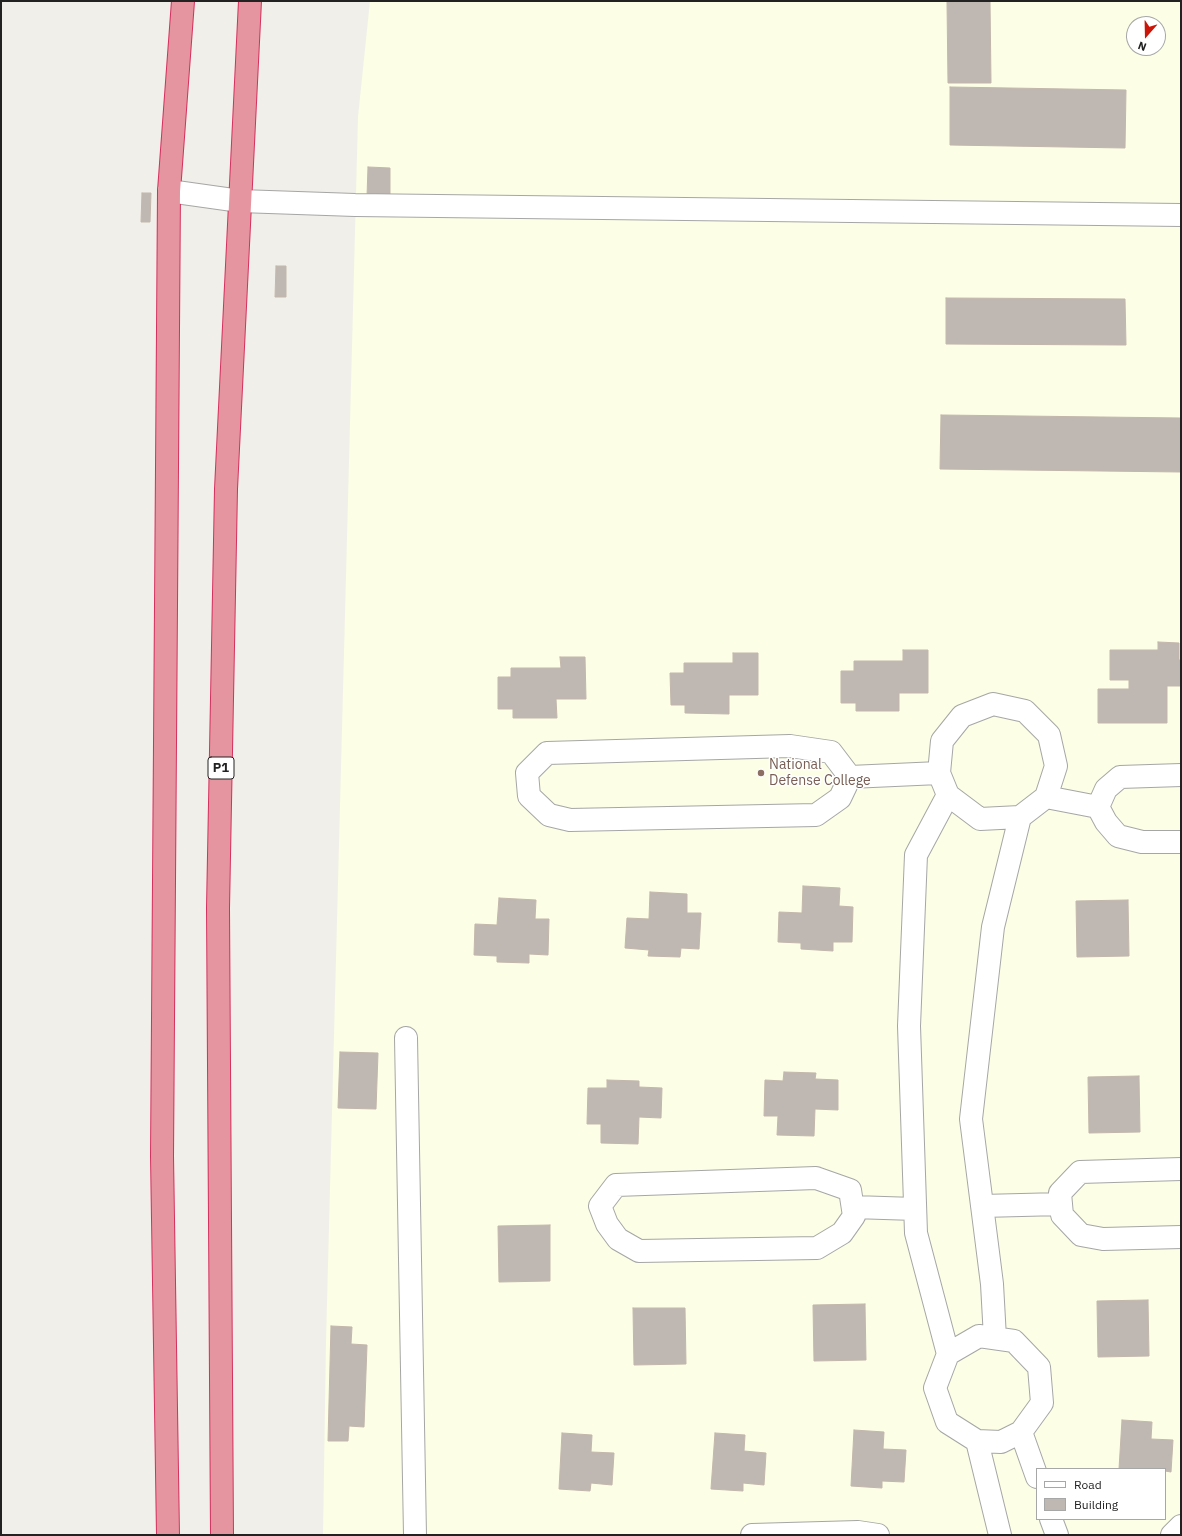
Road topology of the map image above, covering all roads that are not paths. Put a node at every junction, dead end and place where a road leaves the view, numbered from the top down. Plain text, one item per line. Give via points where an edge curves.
1 (183, 1) edge
2 (250, 1) edge
3 (169, 191) junction
4 (240, 201) junction
5 (1181, 215) edge
6 (939, 773) junction
7 (1181, 775) edge
8 (850, 777) junction
9 (948, 795) junction
10 (1046, 797) junction
11 (1098, 807) junction
12 (1020, 817) junction
13 (1181, 842) edge
14 (406, 1038) dead end
15 (1181, 1169) edge
16 (1061, 1204) junction
17 (982, 1206) junction
18 (853, 1207) junction
19 (915, 1209) junction
20 (1181, 1237) edge
21 (995, 1338) junction
22 (948, 1354) junction
23 (1021, 1432) junction
24 (978, 1441) junction
25 (1036, 1474) edge
26 (1052, 1520) edge
27 (1181, 1526) edge
28 (168, 1535) edge
29 (222, 1535) edge
30 (415, 1535) edge
31 (752, 1535) edge
32 (878, 1535) edge
33 (1000, 1535) edge
34 (1057, 1535) edge
35 (1172, 1535) edge

1 - 3 highway
2 - 4 highway, P1
3 - 4 lane
3 - 28 highway via 162,1156
4 - 5 lane via 355,205
4 - 29 highway, P1 via 226,489 218,900
6 - 8 lane
6 - 9 lane
6 - 10 lane via 942,741 962,716 993,704 1025,711 1049,735 1056,766
7 - 11 lane via 1120,777 1106,789
8 - 8 lane via 831,752 790,746 547,753 527,773 529,796 549,815 570,820 816,815 840,798
9 - 12 lane via 980,819
9 - 19 lane via 916,855 909,1026
10 - 11 lane
10 - 12 lane
11 - 13 lane via 1118,836 1142,842
12 - 17 lane via 993,927 971,1119
14 - 30 lane
15 - 16 lane via 1080,1172 1060,1193
16 - 17 lane
16 - 20 lane via 1062,1215 1081,1235 1103,1239
17 - 21 lane via 992,1284
18 - 18 lane via 850,1190 816,1178 616,1185 600,1206 607,1224 618,1239 639,1251 817,1248 842,1233 854,1216
18 - 19 lane
19 - 22 lane via 916,1233
21 - 22 lane via 979,1336
21 - 23 lane via 1014,1341 1039,1367 1042,1402
22 - 24 lane via 935,1388 947,1422
23 - 24 lane via 1000,1442
23 - 25 lane
24 - 33 lane
26 - 34 lane
27 - 35 lane
31 - 32 lane via 858,1532

